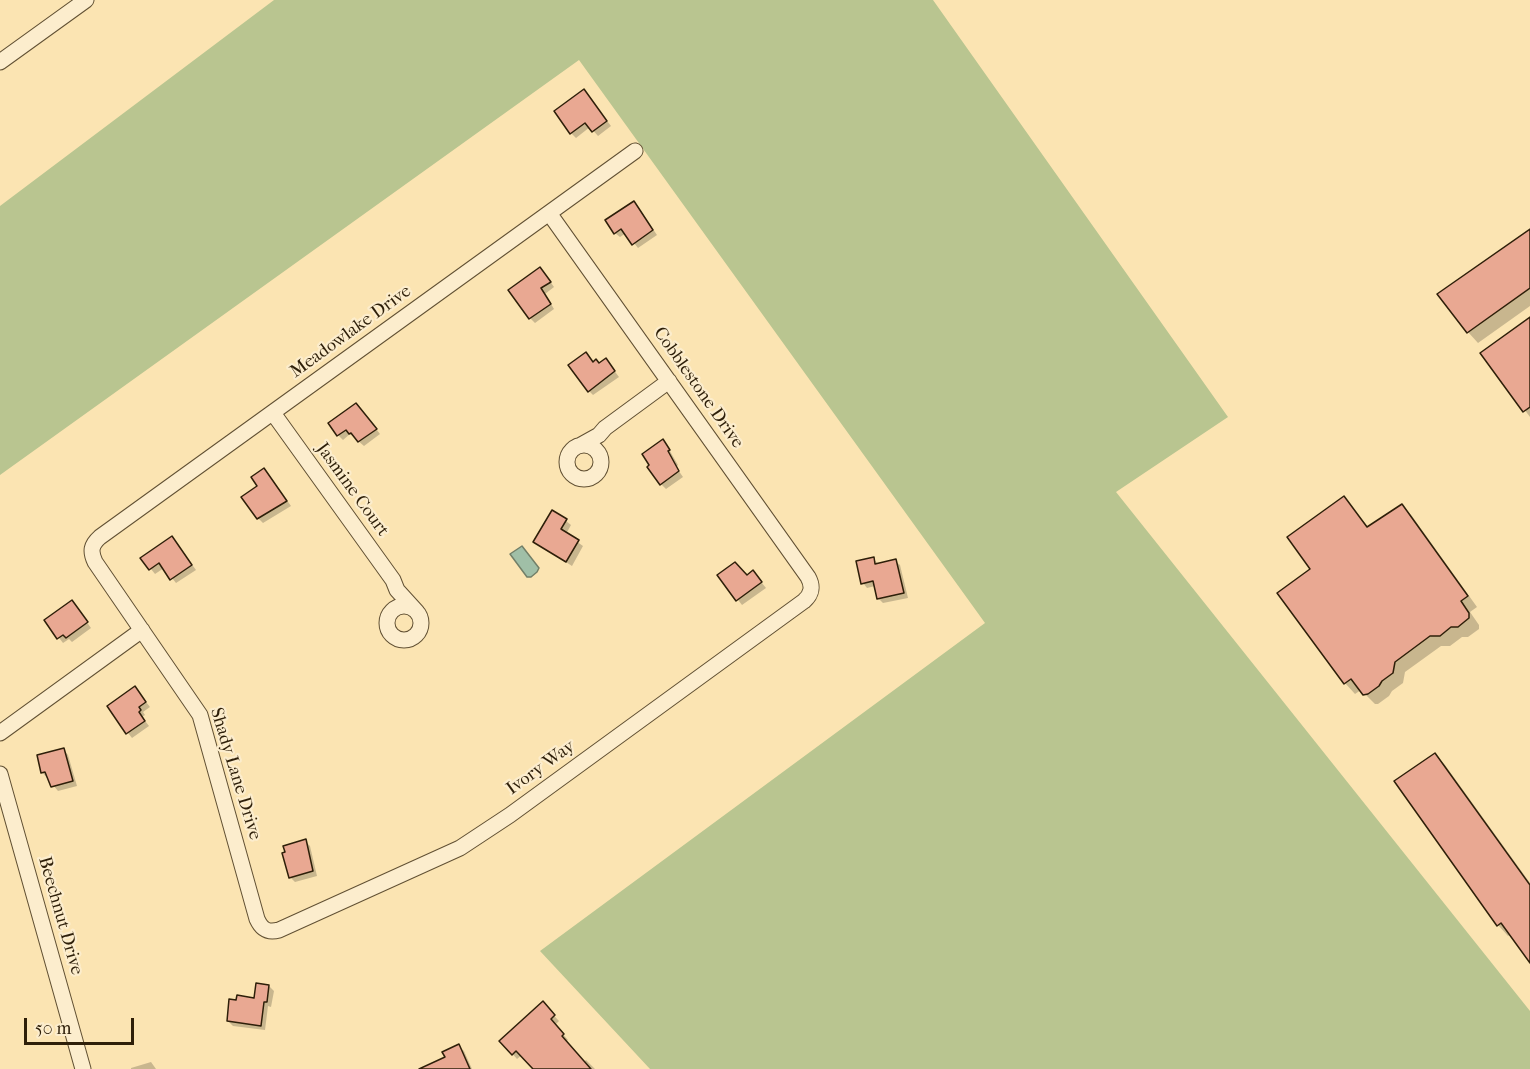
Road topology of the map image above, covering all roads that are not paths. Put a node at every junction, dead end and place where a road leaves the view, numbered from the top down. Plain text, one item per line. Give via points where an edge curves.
1 (86, 0) edge
2 (0, 62) edge
3 (635, 151) dead end
4 (549, 213) junction
5 (669, 381) junction
6 (273, 413) junction
7 (599, 435) junction
8 (581, 445) junction
9 (600, 456) junction
10 (92, 547) joint
11 (811, 588) joint
12 (397, 590) junction
13 (392, 611) junction
14 (417, 612) junction
15 (142, 630) junction
16 (0, 733) edge
17 (0, 774) edge
18 (266, 931) joint
19 (83, 1069) edge

1 - 2 street
3 - 4 street, Meadowlake Drive
4 - 5 street, Cobblestone Drive
4 - 6 street, Meadowlake Drive
5 - 7 street
5 - 11 street, Cobblestone Drive
6 - 10 street, Meadowlake Drive via 100,537
6 - 12 street, Jasmine Court
7 - 8 street
7 - 9 street
8 - 9 street via 592,447
8 - 9 street via 571,451 567,461 578,478 589,478 598,472
10 - 15 street, Shady Lane Drive via 95,562
11 - 18 street, Ivory Way via 804,601 477,838 279,930
12 - 13 street
12 - 14 street, Jasmine Court
13 - 14 street via 407,606
13 - 14 street via 387,621 390,631 403,639 413,637 420,628
15 - 16 street
15 - 18 street, Shady Lane Drive via 200,715 257,919
17 - 19 street, Beechnut Drive

